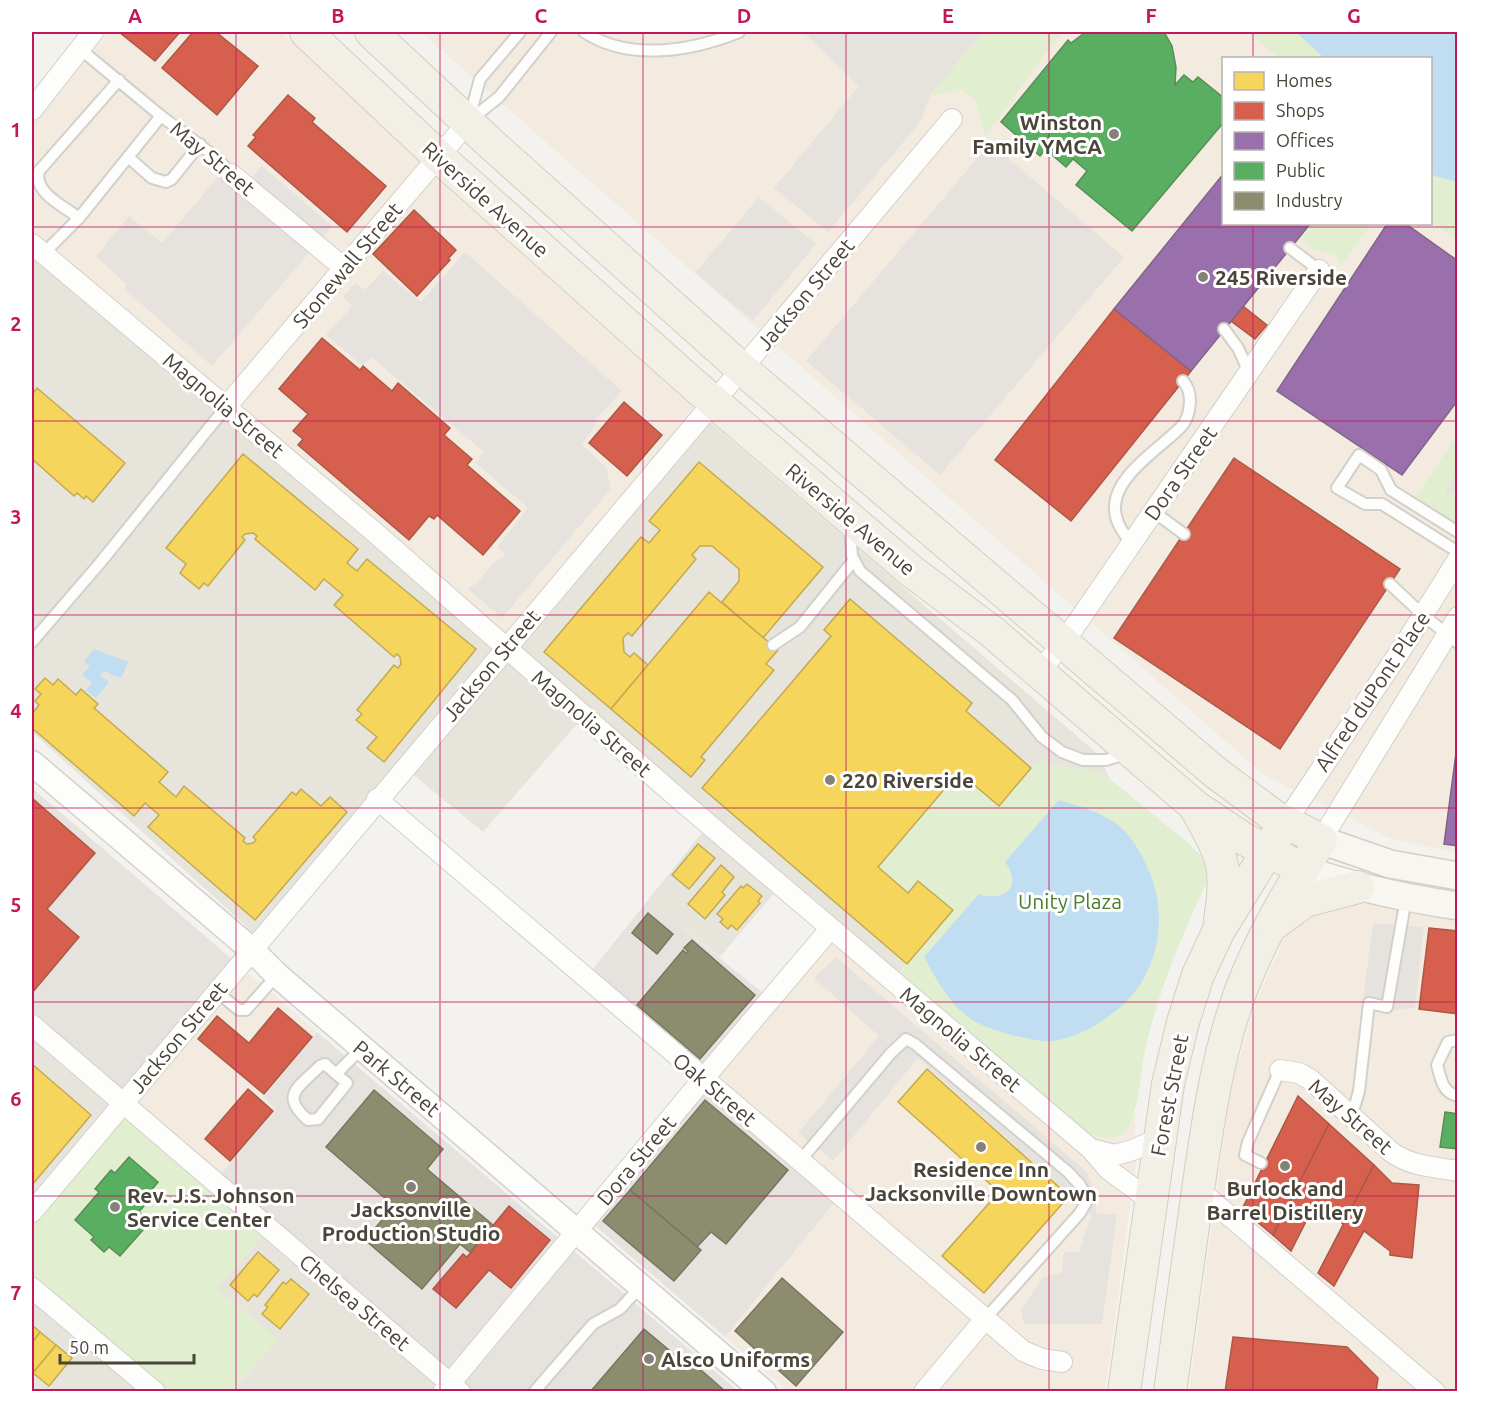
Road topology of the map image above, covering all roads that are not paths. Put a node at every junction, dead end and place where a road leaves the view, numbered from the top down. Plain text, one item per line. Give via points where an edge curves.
1 (92, 32) edge
2 (306, 32) edge
3 (371, 32) edge
4 (520, 32) edge
5 (551, 32) edge
6 (584, 32) edge
7 (739, 32) edge
8 (80, 49) junction
9 (119, 80) junction
10 (35, 98) edge
11 (162, 116) junction
12 (952, 119) dead end
13 (468, 122) junction
14 (200, 144) junction
15 (128, 157) junction
16 (439, 157) junction
17 (231, 174) joint
18 (79, 218) junction
19 (1290, 248) dead end
20 (37, 249) edge
21 (344, 268) junction
22 (1319, 270) joint
23 (1224, 329) dead end
24 (742, 369) junction
25 (1249, 373) junction
26 (1183, 381) dead end
27 (713, 402) junction
28 (226, 407) junction
29 (1391, 490) junction
30 (1382, 504) junction
31 (1154, 512) junction
32 (850, 518) junction
33 (1458, 532) edge
34 (1184, 534) dead end
35 (1131, 544) junction
36 (1458, 552) edge
37 (1458, 559) edge
38 (854, 560) junction
39 (1390, 584) dead end
40 (1423, 615) junction
41 (1458, 617) edge
42 (1452, 639) edge
43 (32, 642) edge
44 (1064, 642) junction
45 (772, 645) dead end
46 (507, 648) junction
47 (1038, 673) junction
48 (1131, 752) junction
49 (32, 763) edge
50 (377, 799) junction
51 (1196, 807) junction
52 (1285, 823) junction
53 (1321, 840) junction
54 (1267, 852) junction
55 (1302, 869) junction
56 (1458, 876) edge
57 (1358, 887) junction
58 (1406, 898) junction
59 (1458, 906) edge
60 (1270, 928) junction
61 (830, 929) junction
62 (1218, 932) junction
63 (252, 950) junction
64 (277, 975) junction
65 (217, 992) junction
66 (32, 1025) edge
67 (1458, 1040) edge
68 (362, 1048) junction
69 (1280, 1070) joint
70 (336, 1074) junction
71 (703, 1079) junction
72 (1458, 1096) edge
73 (122, 1103) junction
74 (1349, 1113) junction
75 (1160, 1138) junction
76 (1091, 1149) junction
77 (800, 1161) junction
78 (1261, 1163) dead end
79 (1458, 1171) edge
80 (1198, 1189) junction
81 (1151, 1201) junction
82 (32, 1212) edge
83 (576, 1231) junction
84 (641, 1286) junction
85 (32, 1288) edge
86 (985, 1319) junction
87 (1062, 1362) dead end
88 (451, 1389) edge
89 (155, 1392) edge
90 (534, 1392) edge
91 (764, 1392) edge
92 (924, 1392) edge
93 (1124, 1392) edge
94 (1170, 1392) edge
95 (1435, 1392) edge

1 - 8 street
2 - 16 main road, Riverside Avenue
3 - 13 main road, Riverside Avenue
4 - 13 lane via 480,79
5 - 13 lane via 499,97
6 - 7 lane via 618,46 652,50 685,49
8 - 9 lane, May Street
8 - 10 street
9 - 11 lane, May Street
9 - 18 lane via 39,171 43,190
11 - 14 lane, May Street
11 - 15 lane
12 - 24 street, Jackson Street
13 - 16 street, Stonewall Street
13 - 24 main road, Riverside Avenue
14 - 15 lane via 166,182 152,178
14 - 17 lane, May Street
15 - 18 lane
16 - 21 street, Stonewall Street
16 - 27 main road, Riverside Avenue
17 - 21 street, May Street
18 - 20 lane
19 - 22 lane
20 - 28 street, Magnolia Street
21 - 28 street, Stonewall Street
22 - 25 street, Dora Street
23 - 25 lane
24 - 27 street, Jackson Street
24 - 44 main road, Riverside Avenue
25 - 31 street, Dora Street
26 - 35 lane via 1190,411 1182,427 1139,463 1123,483 1115,505 1118,524
27 - 32 main road, Riverside Avenue
27 - 46 street, Jackson Street
28 - 43 lane
28 - 46 street, Magnolia Street
29 - 30 lane
29 - 30 lane via 1381,470 1359,455 1337,488 1365,504
29 - 33 lane
30 - 36 lane
31 - 34 lane
31 - 35 street, Dora Street
32 - 38 lane
32 - 47 main road, Riverside Avenue
35 - 44 street, Dora Street
37 - 40 street, Alfred duPont Place
38 - 45 lane via 800,627
38 - 48 lane via 860,570 1012,700 1042,737 1062,752 1083,760 1106,760
39 - 40 lane
40 - 42 lane
40 - 52 street, Alfred duPont Place
41 - 42 street, Alfred duPont Place
42 - 53 street, Alfred duPont Place
44 - 47 street, Dora Street
44 - 52 main road, Riverside Avenue via 1232,786
46 - 50 street, Jackson Street
46 - 61 street, Magnolia Street
47 - 48 main road, Riverside Avenue
48 - 51 main road, Riverside Avenue
49 - 63 street, Park Street
50 - 63 street, Jackson Street
50 - 71 street, Oak Street
51 - 54 main road, Riverside Avenue
51 - 62 main road via 1220,853 1224,873
52 - 53 main road, Riverside Avenue
52 - 54 main road, Forest Street
53 - 55 main road, Forest Street
53 - 56 main road, Riverside Avenue via 1390,864
54 - 55 main road, Riverside Avenue
54 - 62 main road, Forest Street
55 - 57 main road, Riverside Avenue
55 - 60 main road, Forest Street
57 - 58 main road, Riverside Avenue
57 - 60 main road via 1305,901
58 - 59 main road, Riverside Avenue
58 - 74 lane via 1387,1007 1369,1003 1359,1091
60 - 80 main road, Forest Street via 1243,985 1223,1048
61 - 71 street, Dora Street
61 - 76 street, Magnolia Street
62 - 75 main road, Forest Street via 1198,975 1183,1022
63 - 64 street, Park Street
63 - 65 street, Jackson Street
64 - 65 lane via 246,1010 239,1010
64 - 68 street, Park Street
65 - 73 street, Jackson Street
66 - 73 street, Chelsea Street
67 - 72 lane via 1448,1042 1437,1065 1444,1088
68 - 70 lane
68 - 83 street, Park Street
69 - 74 street, May Street via 1306,1076
69 - 78 lane via 1245,1155
70 - 70 lane via 347,1083 318,1119 308,1120 296,1109 294,1092 320,1066 325,1064
71 - 77 street, Oak Street
71 - 83 street, Dora Street
73 - 82 street, Jackson Street
73 - 88 street, Chelsea Street
74 - 79 street, May Street via 1401,1159
75 - 76 street via 1115,1155
75 - 81 main road, Forest Street
76 - 81 street, Magnolia Street via 1109,1170
77 - 86 street, Oak Street
77 - 86 lane via 906,1039 1068,1172 1088,1200
80 - 94 main road, Forest Street
80 - 95 street
81 - 93 main road, Forest Street
83 - 84 street, Park Street
83 - 88 street, Dora Street
84 - 90 lane via 620,1309 593,1324
84 - 91 street, Park Street
85 - 89 street
86 - 87 street, Oak Street via 1023,1351
86 - 92 street

